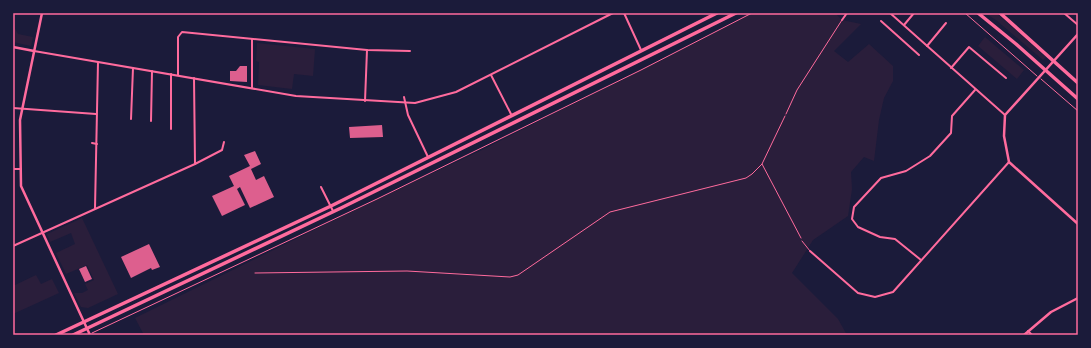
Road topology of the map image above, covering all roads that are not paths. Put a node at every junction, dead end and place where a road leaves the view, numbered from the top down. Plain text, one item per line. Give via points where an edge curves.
1 (42, 13) edge
2 (613, 13) edge
3 (624, 13) edge
4 (717, 13) edge
5 (736, 13) edge
6 (847, 13) edge
7 (890, 13) edge
8 (914, 13) edge
9 (978, 13) edge
10 (1000, 13) edge
11 (1064, 13) edge
12 (842, 20) joint
13 (881, 21) dead end
14 (946, 23) dead end
15 (904, 25) junction
16 (1078, 25) edge
17 (1078, 34) edge
18 (252, 39) junction
19 (927, 46) junction
20 (13, 47) edge
21 (368, 50) junction
22 (34, 51) junction
23 (410, 51) dead end
24 (641, 51) junction
25 (919, 55) dead end
26 (98, 62) junction
27 (1054, 62) junction
28 (133, 68) junction
29 (951, 68) junction
30 (1046, 70) junction
31 (152, 71) junction
32 (171, 74) junction
33 (490, 74) junction
34 (178, 75) junction
35 (194, 78) junction
36 (1006, 78) dead end
37 (1078, 83) edge
38 (252, 88) junction
39 (976, 90) junction
40 (404, 97) dead end
41 (1078, 99) edge
42 (365, 101) junction
43 (404, 103) junction
44 (13, 108) edge
45 (23, 108) junction
46 (96, 114) junction
47 (786, 114) road end
48 (1005, 115) junction
49 (512, 116) junction
50 (131, 119) dead end
51 (151, 121) dead end
52 (170, 130) dead end
53 (224, 142) dead end
54 (92, 143) dead end
55 (96, 144) junction
56 (428, 157) junction
57 (1009, 162) junction
58 (195, 164) junction
59 (13, 169) edge
60 (21, 169) junction
61 (321, 187) dead end
62 (331, 206) junction
63 (95, 208) junction
64 (334, 212) junction
65 (1078, 224) edge
66 (41, 232) junction
67 (802, 241) road end
68 (13, 246) edge
69 (810, 251) joint
70 (921, 260) junction
71 (1078, 298) edge
72 (84, 322) junction
73 (87, 328) junction
74 (1028, 331) junction
75 (56, 335) edge
76 (73, 335) edge
77 (90, 335) edge
78 (1024, 335) edge
79 (1032, 335) edge

1 - 22 street
2 - 33 street
3 - 24 street
4 - 24 main road
5 - 64 main road
6 - 12 street
7 - 15 street
8 - 15 street
9 - 30 main road
10 - 27 main road
11 - 16 street
12 - 47 lane via 797,90
13 - 25 street
14 - 19 street
15 - 19 street
17 - 27 street
18 - 21 street
18 - 34 street via 182,32 178,37
18 - 38 street
19 - 29 street
20 - 22 street
21 - 23 street
21 - 42 street
22 - 26 street
22 - 45 street
24 - 49 main road
26 - 28 street
26 - 46 street
27 - 30 street
27 - 37 main road
28 - 31 street
28 - 50 street
29 - 36 street via 969,47
29 - 39 street
30 - 41 main road
30 - 48 street
31 - 32 street
31 - 51 street
32 - 34 street
32 - 52 street
33 - 43 street via 456,92 415,103
33 - 49 street
34 - 35 street
35 - 38 street
35 - 58 street
38 - 42 street via 296,96
39 - 48 street
39 - 70 street via 952,116 951,133 930,156 906,171 881,178 854,207 852,219 858,227 880,237 896,239
40 - 43 street
42 - 43 street
43 - 56 street
44 - 45 street
45 - 46 street
45 - 60 street via 20,120
46 - 55 street
48 - 57 street via 1004,136
49 - 56 main road
53 - 58 street via 222,150
54 - 55 street
55 - 63 street
56 - 62 main road
57 - 65 street
57 - 70 street
58 - 63 street
59 - 60 street
60 - 66 street via 21,186
61 - 62 street
62 - 64 street
62 - 72 main road
63 - 66 street
64 - 73 main road
66 - 68 street
66 - 72 street
67 - 69 lane
69 - 70 street via 858,293 875,297 893,292
71 - 74 street via 1051,312
72 - 73 street
72 - 75 main road
73 - 76 main road
73 - 77 street
74 - 78 street
74 - 79 street

